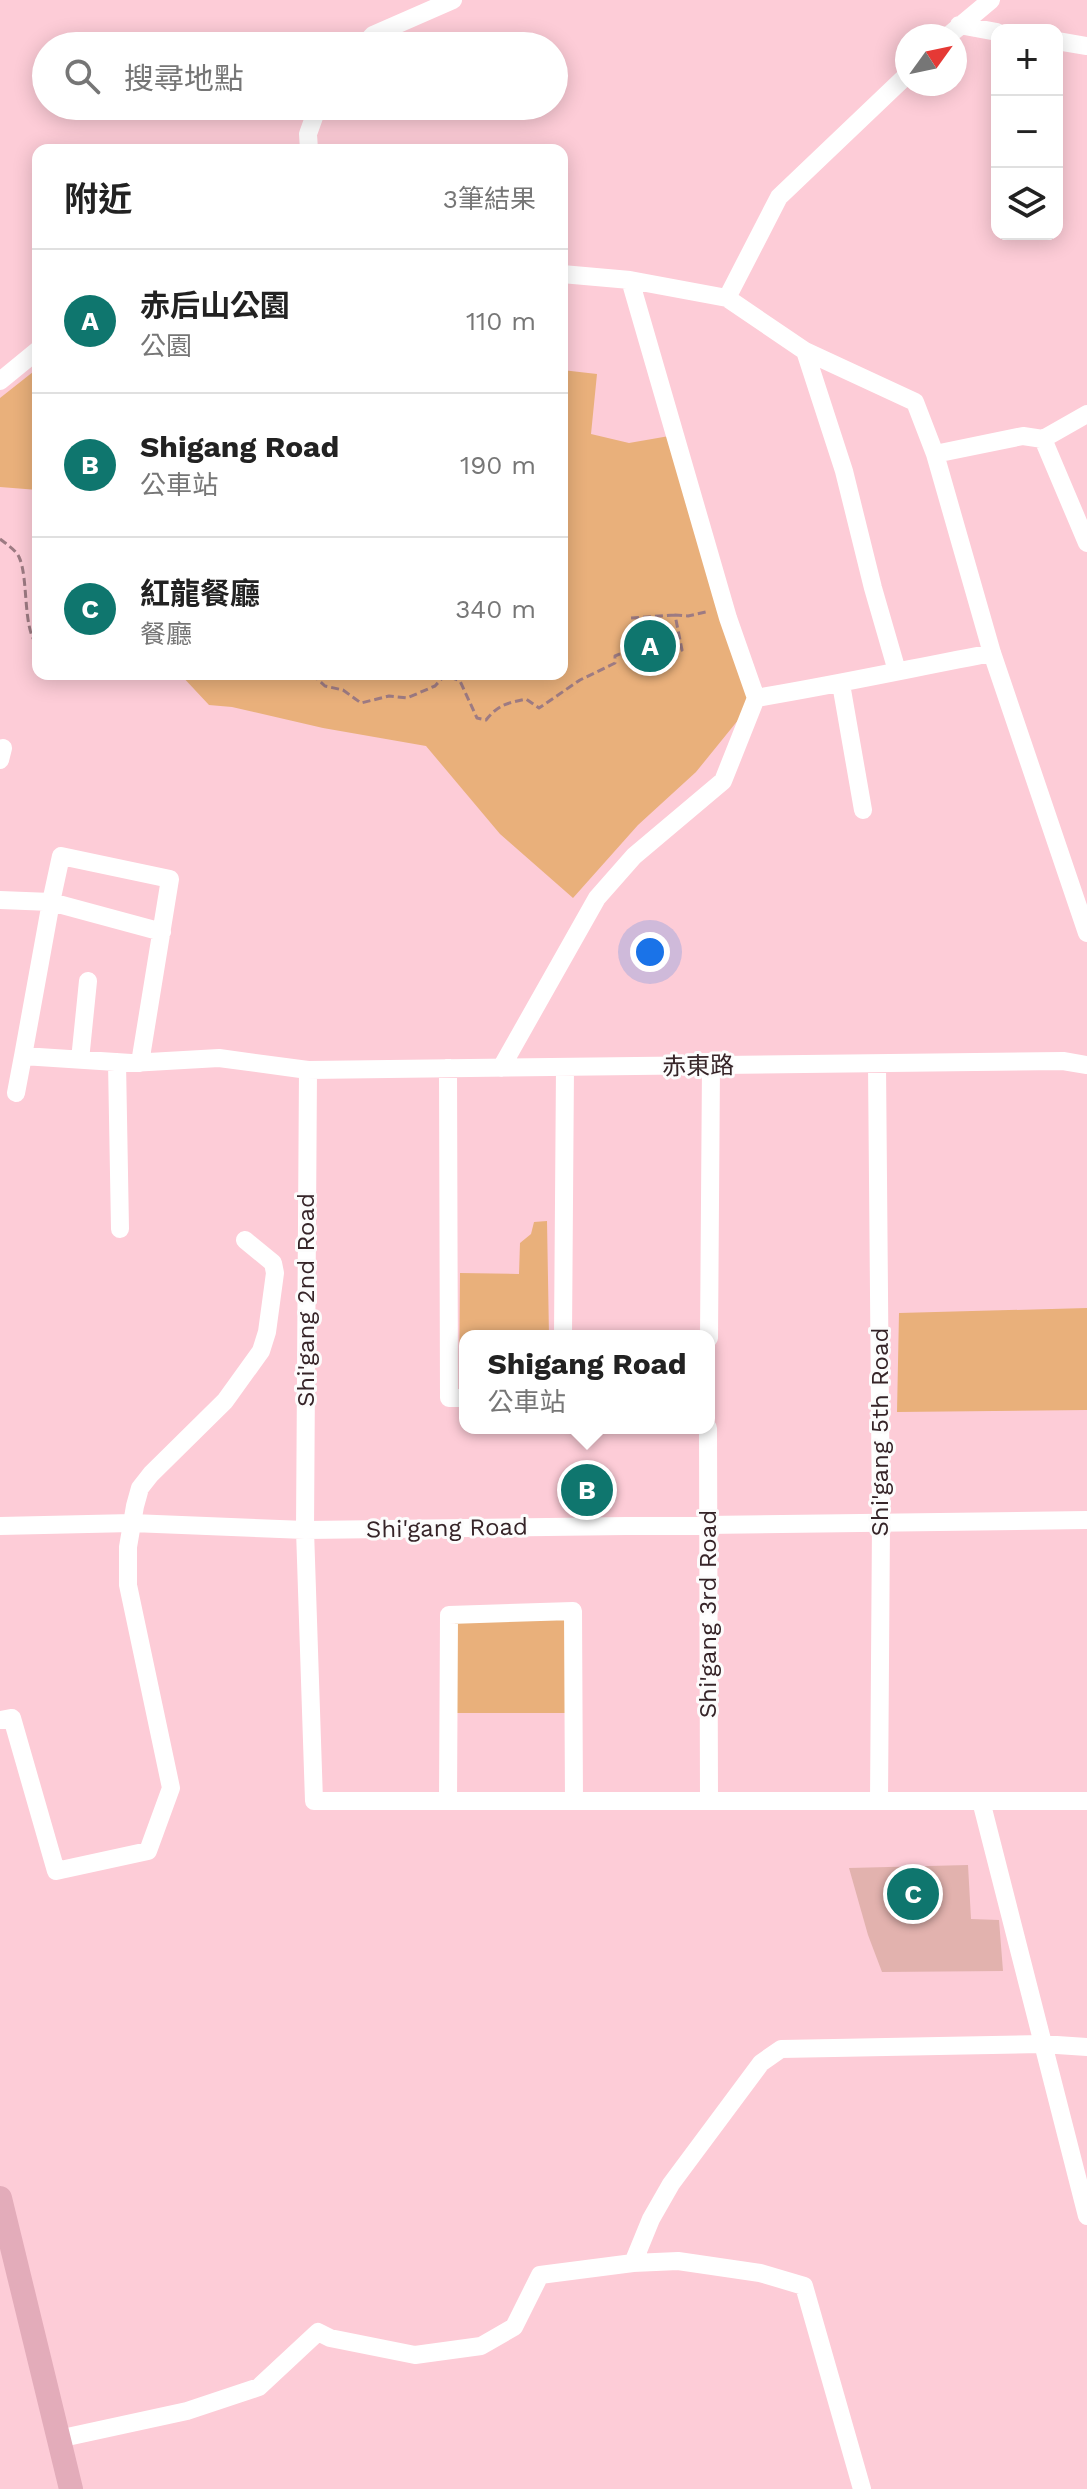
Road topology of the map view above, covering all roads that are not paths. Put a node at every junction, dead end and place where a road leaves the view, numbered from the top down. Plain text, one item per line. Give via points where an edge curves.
1 (453, 0) edge
2 (991, 0) edge
3 (962, 24) edge
4 (967, 31) edge
5 (380, 32) edge
6 (991, 32) edge
7 (1063, 42) edge
8 (1087, 46) edge
9 (895, 86) edge
10 (313, 120) edge
11 (309, 144) edge
12 (568, 275) edge
13 (630, 280) junction
14 (727, 298) junction
15 (805, 351) junction
16 (32, 355) edge
17 (0, 381) edge
18 (1087, 414) edge
19 (1043, 439) junction
20 (935, 454) junction
21 (1087, 543) edge
22 (992, 653) junction
23 (897, 671) junction
24 (841, 684) junction
25 (756, 698) junction
26 (863, 810) dead end
27 (0, 900) edge
28 (51, 902) junction
29 (162, 932) junction
30 (1087, 933) edge
31 (88, 981) dead end
32 (23, 1056) junction
33 (80, 1060) junction
34 (117, 1062) junction
35 (140, 1063) junction
36 (877, 1064) junction
37 (711, 1065) junction
38 (1087, 1065) edge
39 (565, 1067) junction
40 (448, 1068) junction
41 (501, 1068) junction
42 (308, 1070) junction
43 (16, 1093) dead end
44 (120, 1229) dead end
45 (245, 1240) dead end
46 (563, 1330) edge
47 (709, 1330) edge
48 (459, 1398) edge
49 (708, 1434) edge
50 (1087, 1520) edge
51 (132, 1523) junction
52 (881, 1523) junction
53 (708, 1525) junction
54 (0, 1526) edge
55 (305, 1530) junction
56 (0, 1720) edge
57 (448, 1801) junction
58 (574, 1801) junction
59 (709, 1801) junction
60 (879, 1801) junction
61 (981, 1801) junction
62 (1087, 1801) edge
63 (1042, 2044) junction
64 (1087, 2047) edge
65 (0, 2198) edge
66 (1087, 2216) edge
67 (633, 2263) junction
68 (58, 2439) junction
69 (71, 2489) edge
70 (862, 2489) edge

1 - 5 street
2 - 3 street
4 - 6 street
7 - 8 street
9 - 14 street via 779,197
10 - 11 street
12 - 13 street
13 - 14 street
13 - 25 street
14 - 15 street
15 - 20 street via 915,402
15 - 23 street via 844,471
16 - 17 street
18 - 19 street
19 - 20 street via 1023,436
19 - 21 street
20 - 22 street
22 - 23 street
22 - 30 street
23 - 24 street
24 - 25 street
24 - 26 street
25 - 41 street via 723,781 634,856 597,898
27 - 28 street
28 - 29 street
28 - 29 street via 61,856 170,879
28 - 32 street
29 - 35 street
31 - 33 street
32 - 33 street, 赤東路
32 - 43 street
33 - 34 street, 赤東路
34 - 35 street, 赤東路
34 - 44 street
35 - 42 street, 赤東路 via 219,1058
36 - 37 street, 赤東路
36 - 38 street, 赤東路
36 - 52 street, Shi'gang 5th Road
37 - 39 street, 赤東路
37 - 47 street
39 - 41 street, 赤東路
39 - 46 street
40 - 41 street, 赤東路
40 - 42 street, 赤東路
40 - 48 street via 449,1398
42 - 55 street, Shi'gang 2nd Road
45 - 51 street via 273,1263 275,1273 261,1351 225,1401 140,1488
49 - 53 street, Shi'gang 3rd Road
50 - 52 street, Shi'gang Road
51 - 54 street, Shi'gang Road
51 - 55 street, Shi'gang Road
51 - 56 street via 128,1585 171,1788 148,1851 56,1871 12,1718
52 - 53 street, Shi'gang Road
52 - 60 street, Shi'gang 5th Road
53 - 55 street, Shi'gang Road
53 - 59 street, Shi'gang 3rd Road
55 - 57 street, Shi'gang 2nd Road via 314,1801
57 - 58 street
57 - 58 street via 449,1615 573,1611
58 - 59 street
59 - 60 street
60 - 61 street
61 - 62 street
61 - 63 street
63 - 64 street
63 - 66 street
63 - 67 street via 781,2049 761,2063 671,2184
65 - 68 main road
67 - 68 street via 540,2275 514,2327 481,2346 415,2355 318,2332 259,2387 187,2411
67 - 70 street via 678,2261 760,2273 804,2286
68 - 69 main road

